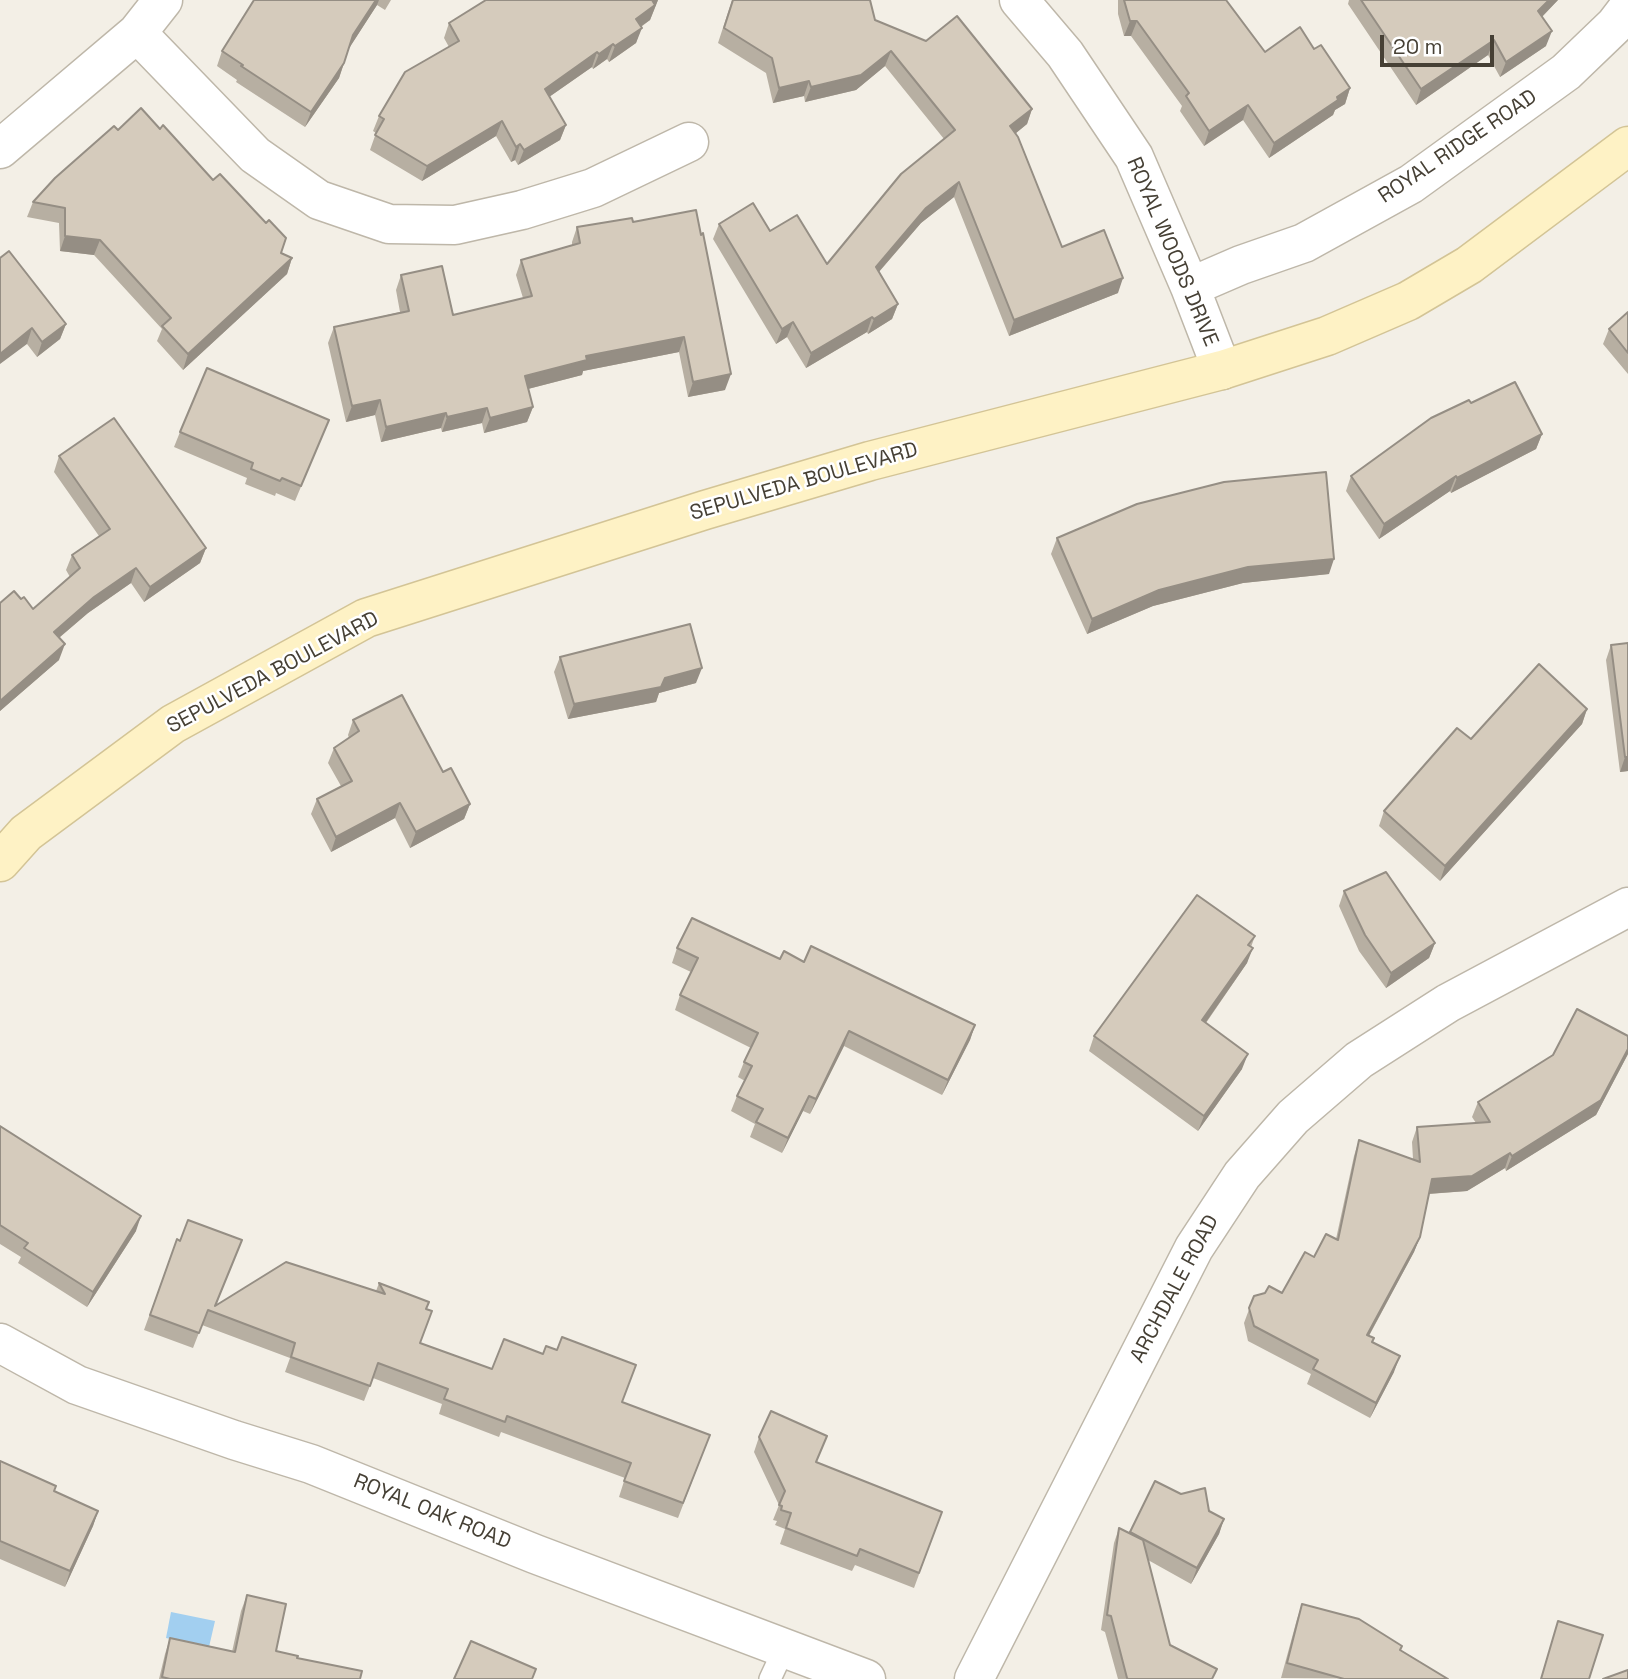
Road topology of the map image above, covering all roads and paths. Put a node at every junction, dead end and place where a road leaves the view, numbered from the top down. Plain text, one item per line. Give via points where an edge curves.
1 (163, 0) edge
2 (1019, 0) edge
3 (1628, 8) edge
4 (137, 33) junction
5 (689, 142) dead end
6 (1628, 146) edge
7 (0, 149) edge
8 (1190, 288) junction
9 (1222, 370) junction
10 (0, 862) edge
11 (1628, 907) edge
12 (0, 1343) edge
13 (777, 1664) edge
14 (866, 1679) edge
15 (974, 1679) edge

1 - 4 street
2 - 8 street, ROYAL WOODS DRIVE via 1065,54 1134,157
3 - 8 street, ROYAL RIDGE ROAD via 1566,72 1411,184 1304,243
4 - 5 street via 255,155 319,200 389,224 455,225 522,210 593,188
4 - 7 street
6 - 9 main road, SEPULVEDA BOULEVARD via 1469,265 1408,301 1328,336
8 - 9 street, ROYAL WOODS DRIVE
9 - 10 main road, SEPULVEDA BOULEVARD via 870,461 366,618 173,724 26,833
11 - 15 street, ARCHDALE ROAD via 1448,1003 1359,1060 1293,1117 1242,1175 1194,1248
12 - 13 street, ROYAL OAK ROAD via 77,1385 311,1464 535,1554
13 - 14 street, ROYAL OAK ROAD

